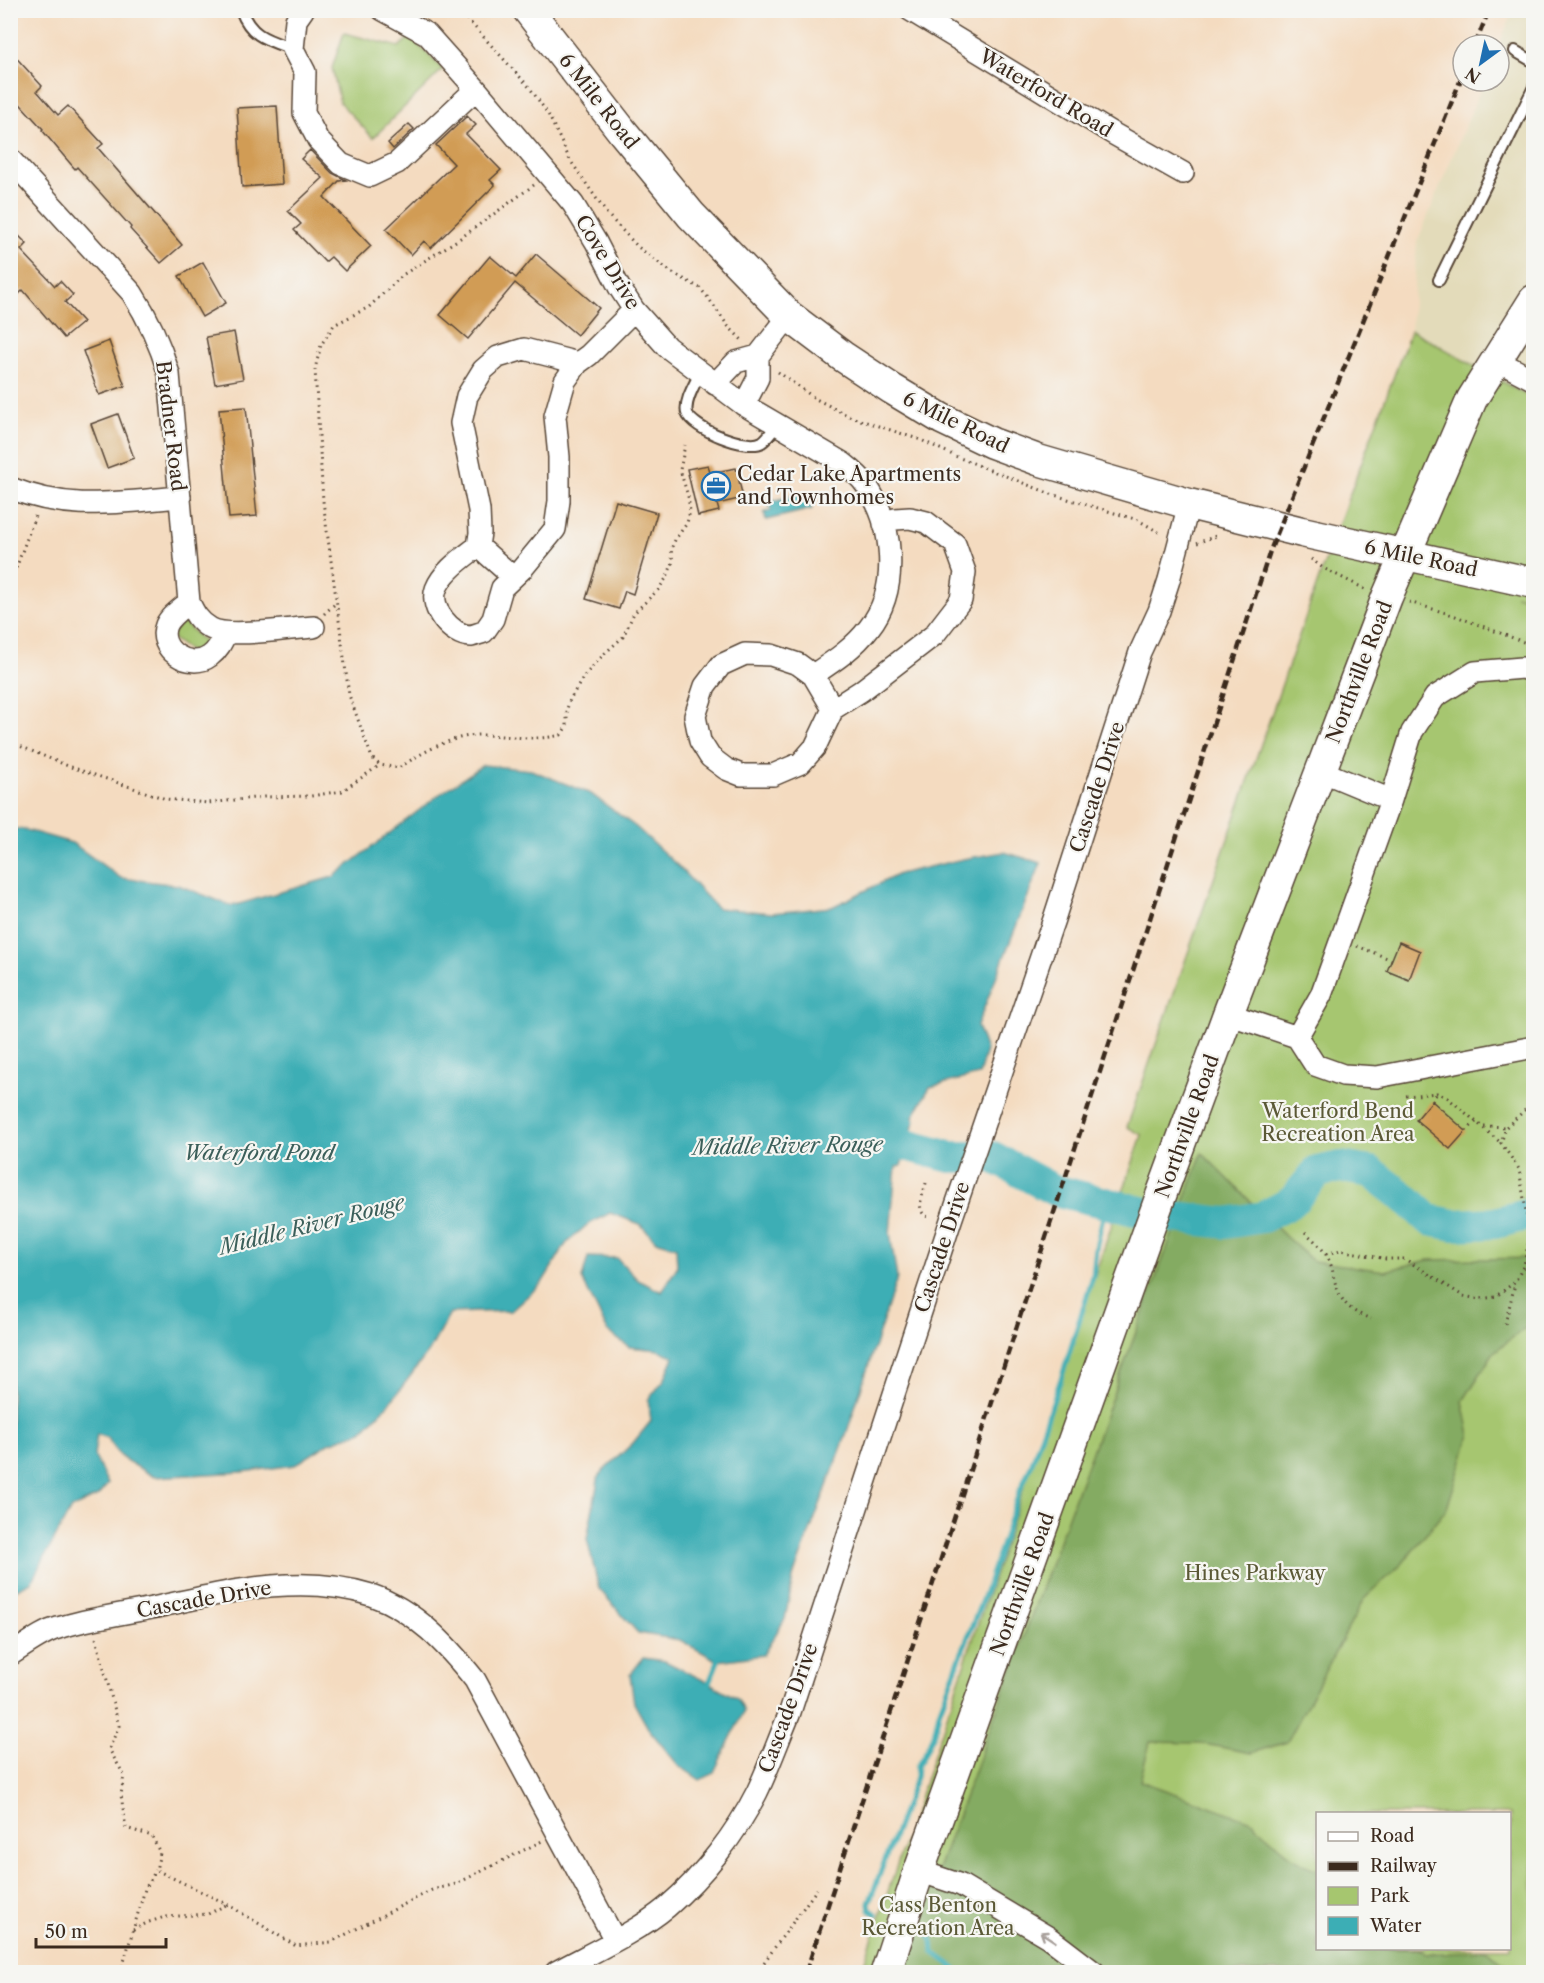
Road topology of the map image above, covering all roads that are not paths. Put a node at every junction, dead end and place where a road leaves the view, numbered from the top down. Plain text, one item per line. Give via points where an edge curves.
1 (241, 10) edge
2 (303, 10) edge
3 (383, 10) edge
4 (528, 10) edge
5 (917, 12) edge
6 (293, 49) junction
7 (1515, 51) dead end
8 (1533, 62) edge
9 (1533, 87) edge
10 (476, 89) junction
11 (10, 159) edge
12 (1184, 173) dead end
13 (1438, 280) dead end
14 (634, 310) junction
15 (789, 316) junction
16 (1527, 316) edge
17 (758, 356) junction
18 (1496, 360) junction
19 (578, 363) junction
20 (708, 379) junction
21 (1533, 380) edge
22 (744, 405) junction
23 (777, 425) junction
24 (10, 488) edge
25 (180, 497) junction
26 (1189, 504) junction
27 (884, 524) junction
28 (478, 546) junction
29 (1406, 555) junction
30 (513, 577) junction
31 (1533, 583) edge
32 (189, 602) junction
33 (314, 627) dead end
34 (226, 633) junction
35 (1533, 671) edge
36 (813, 675) junction
37 (833, 709) junction
38 (1321, 771) junction
39 (1392, 800) junction
40 (1228, 1014) junction
41 (1297, 1037) junction
42 (1533, 1047) edge
43 (10, 1655) edge
44 (919, 1871) junction
45 (615, 1940) junction
46 (556, 1972) edge
47 (886, 1972) edge
48 (1094, 1972) edge

1 - 6 lane via 246,24 266,40
2 - 6 street via 296,20
3 - 10 street, Cove Drive via 427,34
4 - 15 street, 6 Mile Road via 691,215
5 - 12 street, Waterford Road
6 - 10 street via 305,72 304,113 318,140 341,164 370,176 396,163
7 - 8 lane
9 - 13 lane
10 - 14 street, Cove Drive via 573,204
11 - 25 street, Bradner Road via 132,292 152,326 169,374
14 - 19 street
14 - 20 street, Cove Drive via 667,347
15 - 17 street
15 - 26 street, 6 Mile Road via 892,389 992,443
16 - 18 street, Northville Road
17 - 20 street via 736,362
17 - 22 street via 758,378
18 - 21 street
18 - 29 street, Northville Road via 1472,399
19 - 28 street via 524,350 498,357 483,370 467,396 461,423 479,510
19 - 30 street via 565,381 555,416 559,457 555,529
20 - 22 street, Cove Drive
20 - 23 lane via 688,399 687,412 702,429 751,445 762,442
22 - 23 street, Cove Drive
23 - 27 street, Cove Drive via 858,475 872,493
24 - 25 street via 62,503
25 - 32 street, Bradner Road
26 - 29 street, 6 Mile Road
26 - 45 street, Cascade Drive via 1159,611 1140,652 789,1716 756,1793 730,1837 667,1907
27 - 36 street, Cove Drive via 891,562 885,599 871,626 850,650
27 - 37 street via 910,518 926,522 955,544 965,572 961,600 934,635
28 - 30 street
28 - 30 street via 452,567 436,588 434,601 442,619 469,636 484,633 493,619 502,588
29 - 31 street, 6 Mile Road
29 - 38 street, Northville Road
32 - 34 street via 199,620
32 - 34 street via 165,626 165,639 171,651 185,661 199,662 219,647
33 - 34 street
35 - 39 street via 1522,668 1475,672 1435,697 1412,732
36 - 37 street
36 - 37 street via 798,664 771,655 745,654 721,665 705,686 695,716 700,741 710,757 726,769 741,775 773,774 801,763 815,747
38 - 39 street
38 - 40 street, Northville Road
39 - 41 street via 1321,995
40 - 41 street
40 - 44 street, Northville Road
41 - 42 street via 1315,1065 1343,1075 1377,1077
43 - 45 street, Cascade Drive via 56,1628 239,1590 297,1584 341,1587 372,1595 427,1627 475,1680
44 - 47 street, Northville Road
48 -> 44 street via 1048,1937 961,1886
45 - 46 street, Cascade Drive

